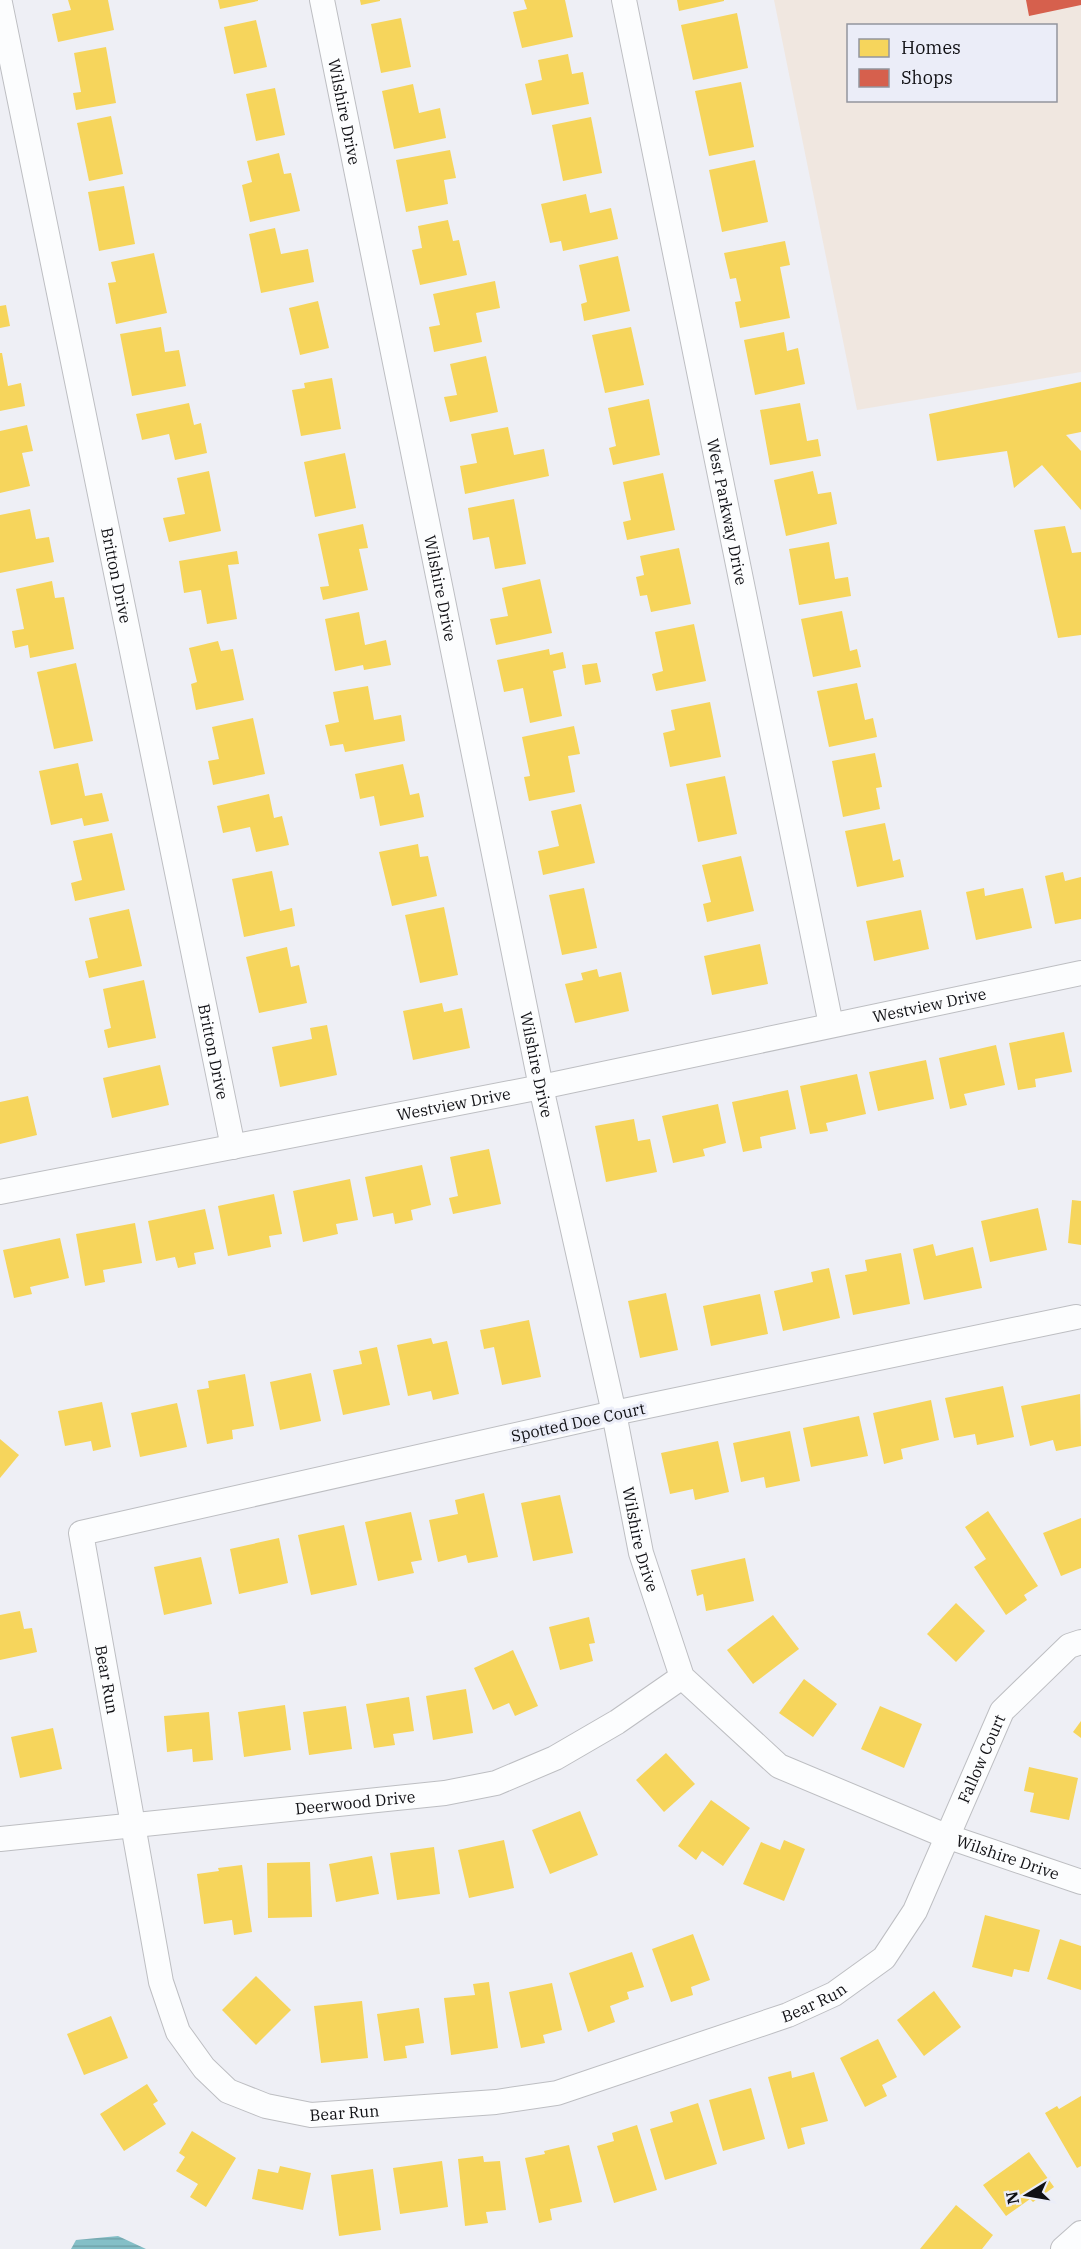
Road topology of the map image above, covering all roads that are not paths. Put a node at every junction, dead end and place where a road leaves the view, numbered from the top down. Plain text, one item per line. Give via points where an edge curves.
1 (322, 0) edge
2 (624, 0) edge
3 (0, 3) edge
4 (1081, 973) edge
5 (831, 1025) junction
6 (541, 1087) junction
7 (233, 1147) junction
8 (0, 1192) edge
9 (1076, 1317) dead end
10 (614, 1413) junction
11 (81, 1533) joint
12 (1081, 1642) edge
13 (682, 1677) junction
14 (134, 1825) junction
15 (946, 1836) junction
16 (0, 1839) edge
17 (1081, 1881) edge
18 (1081, 2232) edge
19 (1064, 2249) edge

1 - 6 street, Wilshire Drive
2 - 5 street, West Parkway Drive
3 - 7 street, Britton Drive
4 - 5 street, Westview Drive
5 - 6 street, Westview Drive
6 - 7 street, Westview Drive
6 - 10 street, Wilshire Drive
7 - 8 street, Westview Drive
9 - 10 street, Spotted Doe Court
10 - 11 street, Spotted Doe Court
10 - 13 street, Wilshire Drive via 642,1553
11 - 14 street, Bear Run
12 - 15 street, Fallow Court via 1069,1646 1002,1711
13 - 14 street, Deerwood Drive via 555,1758 496,1783 445,1793
13 - 15 street, Wilshire Drive via 779,1766
14 - 15 street, Bear Run via 161,1982 178,2032 204,2068 228,2091 266,2106 311,2115 496,2102 557,2093 788,2015 834,1994 884,1959 915,1911
14 - 16 street, Deerwood Drive
15 - 17 street, Wilshire Drive
18 - 19 street

